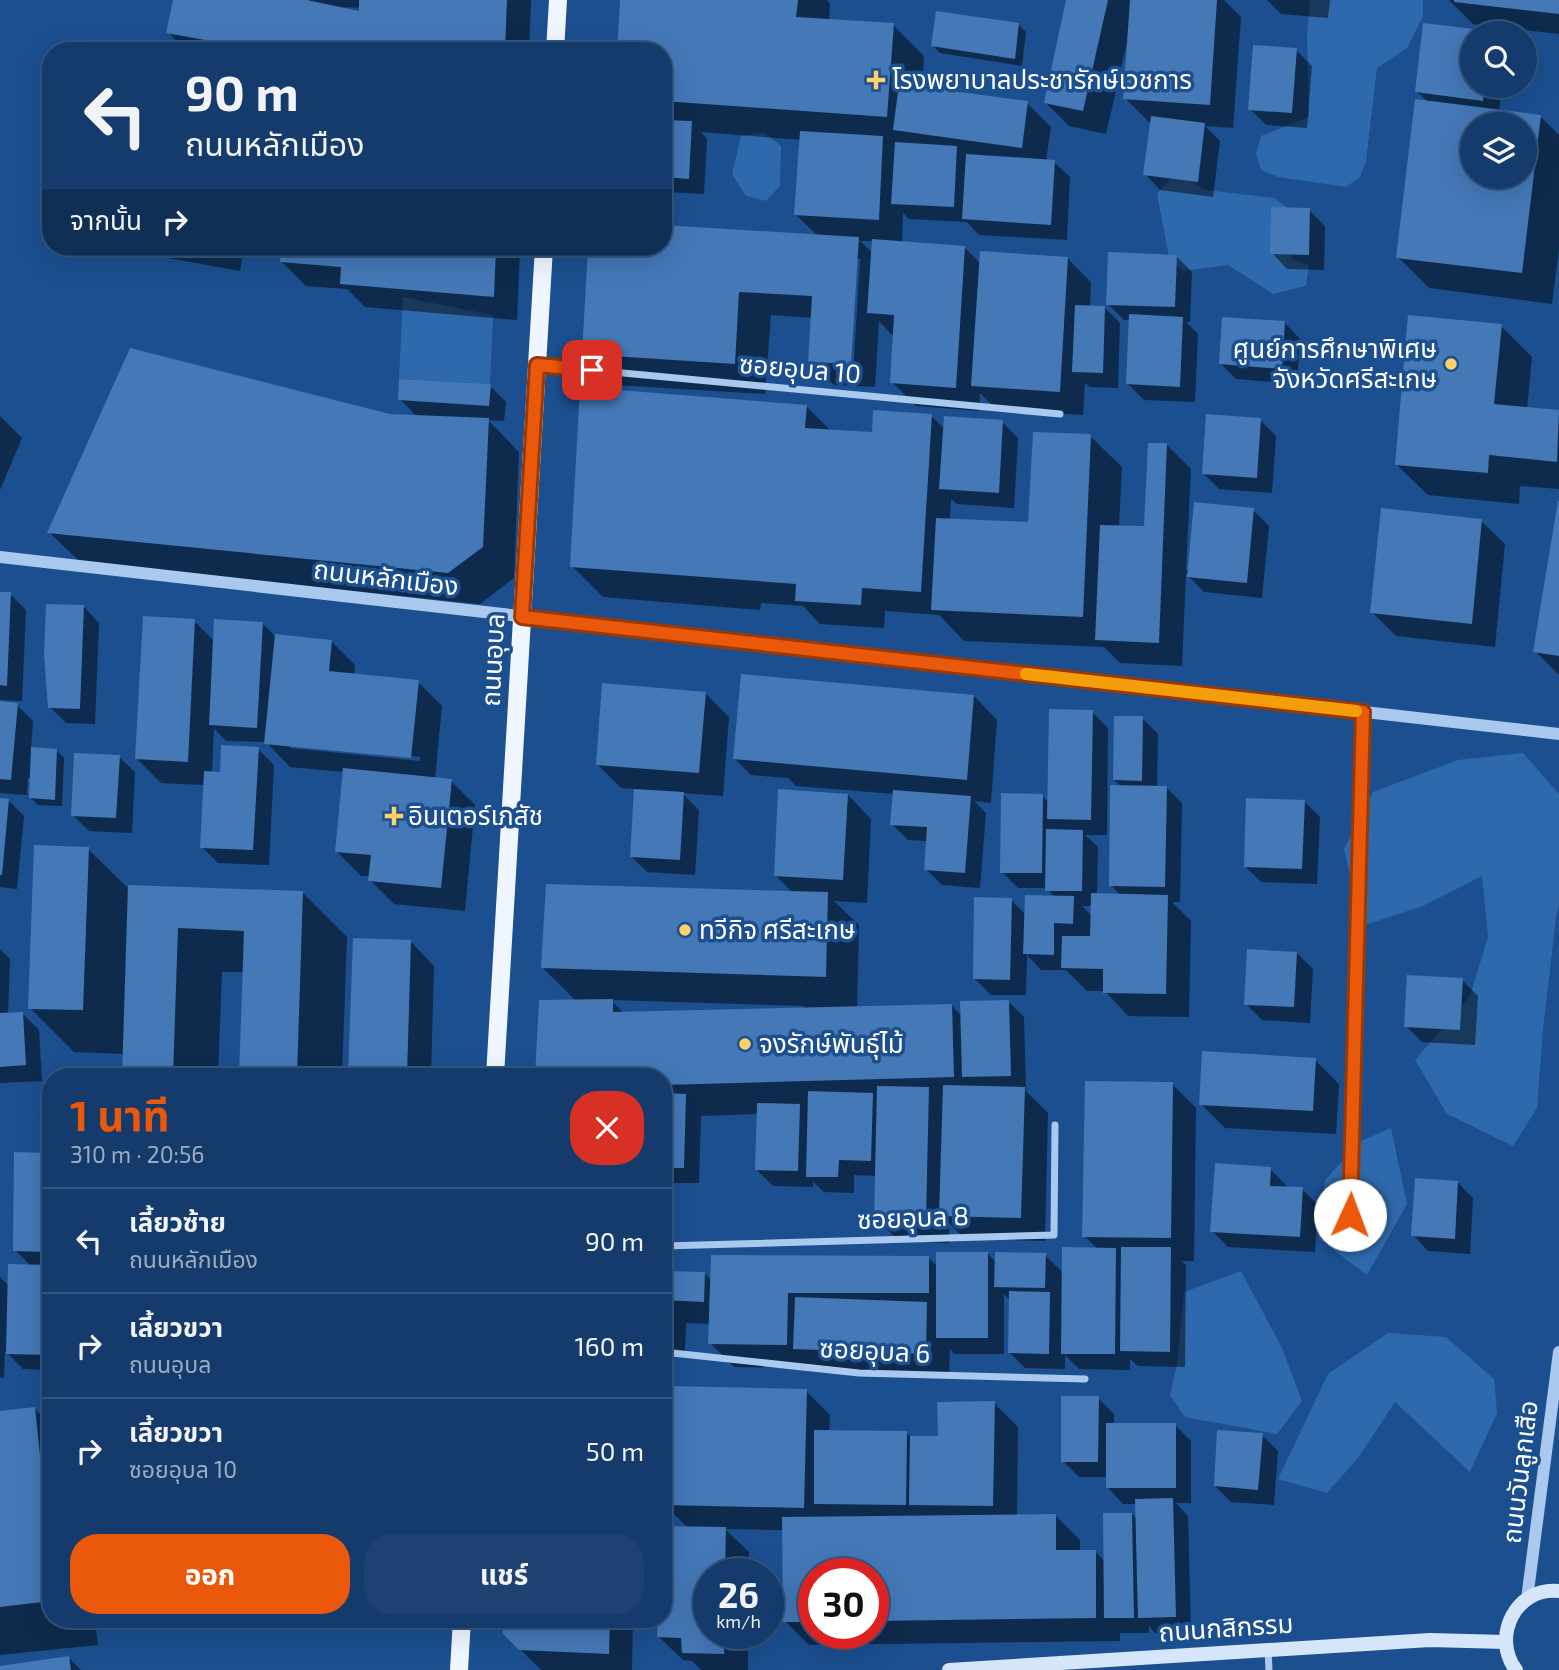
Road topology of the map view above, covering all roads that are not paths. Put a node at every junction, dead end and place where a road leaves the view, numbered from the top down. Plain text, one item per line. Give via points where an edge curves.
1 (558, 0) edge
2 (556, 42) edge
3 (543, 256) edge
4 (537, 365) junction
5 (1060, 414) dead end
6 (0, 557) edge
7 (522, 617) junction
8 (1363, 712) junction
9 (1559, 734) edge
10 (495, 1068) edge
11 (1055, 1125) dead end
12 (1350, 1215) dead end
13 (672, 1246) edge
14 (1559, 1352) edge
15 (672, 1353) edge
16 (1085, 1379) dead end
17 (1559, 1591) edge
18 (1527, 1599) junction
19 (462, 1628) edge
20 (1506, 1642) junction
21 (1268, 1650) junction
22 (460, 1670) edge
23 (949, 1670) edge
24 (1269, 1670) edge
25 (1517, 1670) edge

1 - 2 main road
3 - 4 main road, ถนนอุบล
4 - 5 street, ซอยอุบล 10
4 - 7 main road, ถนนอุบล
6 - 7 street, ถนนหลักเมือง
7 - 8 street, ถนนหลักเมือง
7 - 10 main road, ถนนอุบล
8 - 9 street, ถนนหลักเมือง
8 - 12 street
11 - 13 street, ซอยอุบล 8 via 1054,1235
14 - 18 street, ถนนวันลูกเสือ
15 - 16 street, ซอยอุบล 6 via 859,1373
17 - 18 main road via 1539,1592
18 - 20 main road via 1510,1618
19 - 22 main road
20 - 21 main road, ถนนกสิกรรม via 1430,1640
20 - 25 main road
21 - 23 main road, ถนนกสิกรรม
21 - 24 street

